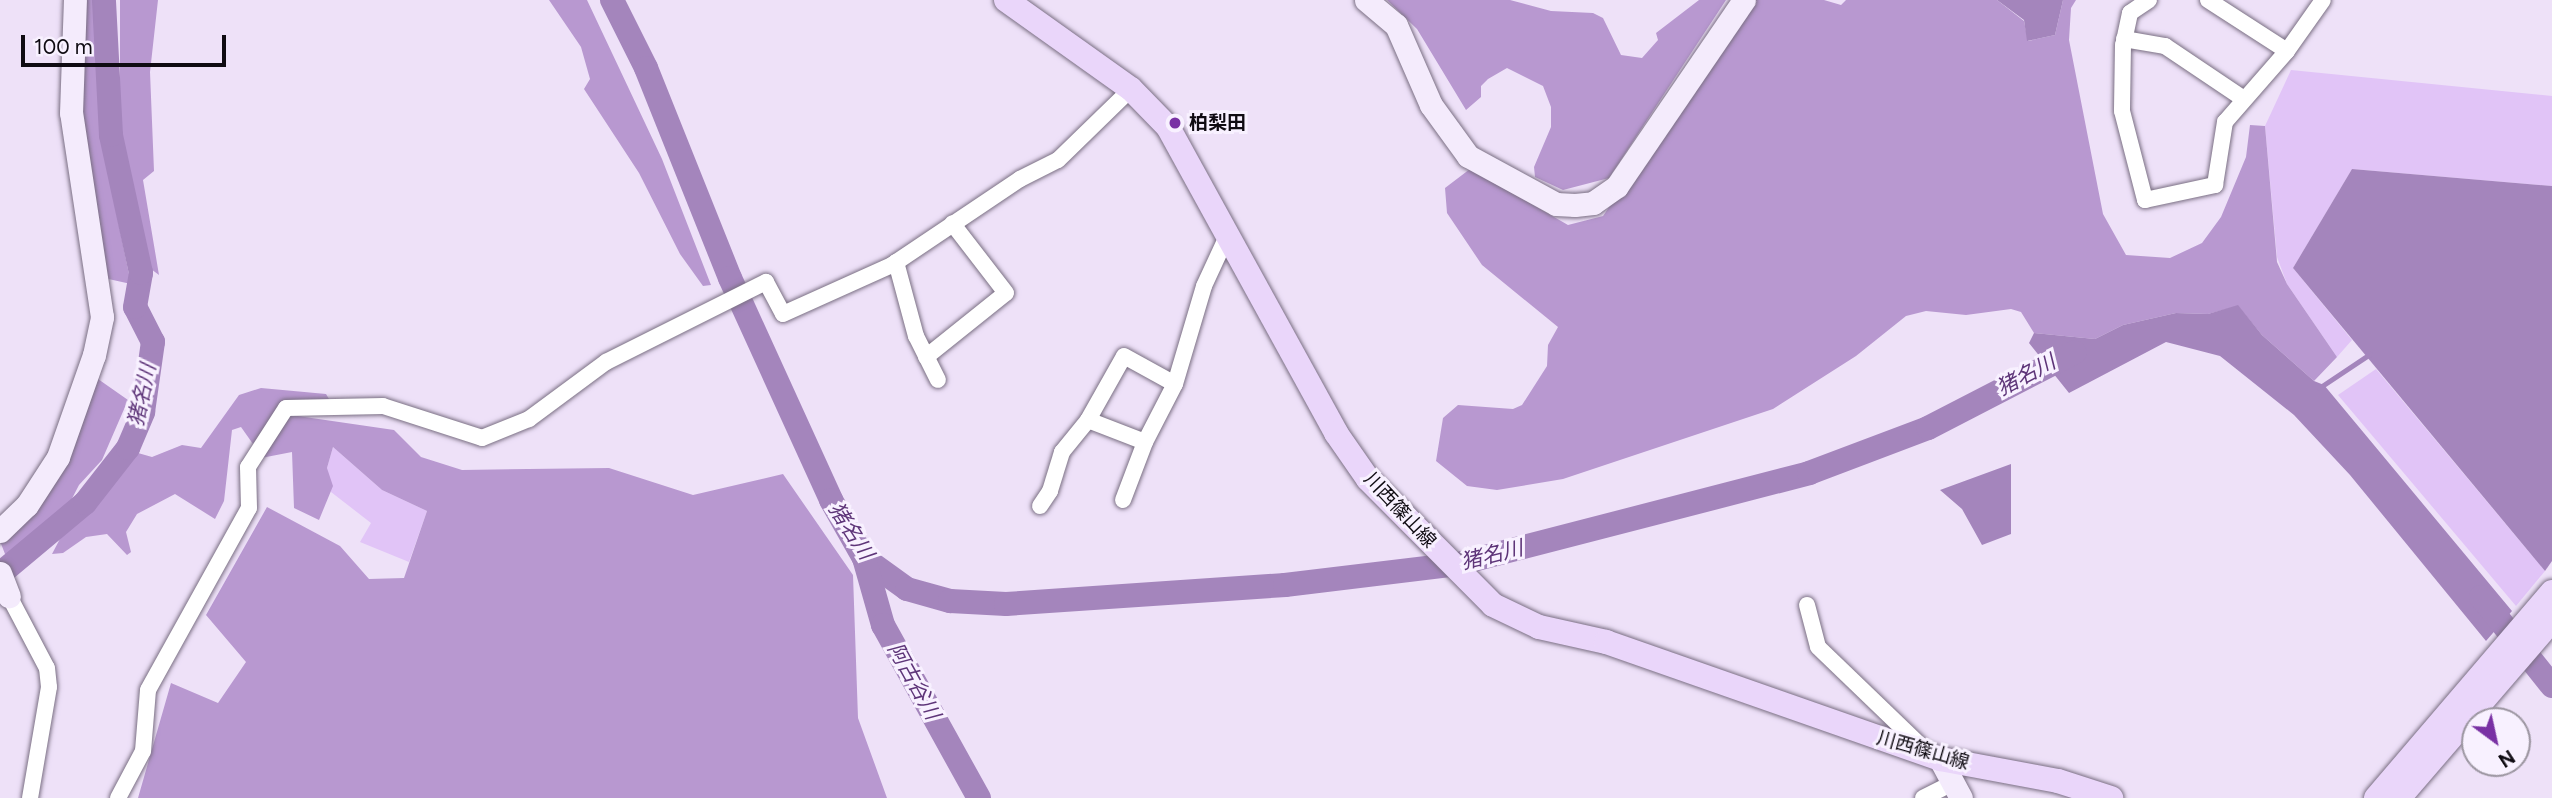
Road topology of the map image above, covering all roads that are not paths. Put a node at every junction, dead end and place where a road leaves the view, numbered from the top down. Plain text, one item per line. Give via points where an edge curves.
1 (75, 0) edge
2 (1366, 0) edge
3 (1744, 0) edge
4 (2150, 0) edge
5 (2208, 0) edge
6 (2323, 0) edge
7 (1015, 3) edge
8 (2124, 39) junction
9 (2287, 51) junction
10 (1131, 89) junction
11 (2244, 99) junction
12 (952, 223) junction
13 (1228, 234) junction
14 (896, 262) junction
15 (926, 356) junction
16 (938, 380) dead end
17 (1175, 384) junction
18 (1088, 420) junction
19 (1145, 442) junction
20 (1123, 500) dead end
21 (1040, 506) dead end
22 (0, 531) edge
23 (0, 573) edge
24 (2552, 592) edge
25 (7, 602) edge
26 (1807, 605) dead end
27 (2545, 620) edge
28 (2487, 682) junction
29 (1935, 757) junction
30 (1957, 791) edge
31 (30, 798) edge
32 (118, 798) edge
33 (1923, 798) edge
34 (2111, 798) edge
35 (2376, 798) edge
36 (2399, 798) edge

1 - 22 street via 71,113 102,317 94,355 58,457 27,505
2 - 3 street via 1396,25 1431,104 1468,156 1556,204 1575,205 1593,203 1617,186
4 - 8 street via 2130,13
5 - 9 street
6 - 9 street
7 - 10 main road, 川西篠山線
8 - 11 street via 2165,46
8 - 11 street via 2122,111 2145,200 2215,185 2225,122
9 - 11 street
10 - 12 street via 1058,160
10 - 13 main road, 川西篠山線 via 1168,127
12 - 14 street
12 - 15 street via 1006,293
13 - 17 street via 1204,286
13 - 29 main road, 川西篠山線 via 1336,433 1368,479 1476,589 1517,619 1606,642
14 - 15 street
14 - 32 street via 783,314 766,282 606,362 529,419 482,438 383,406 286,408 247,467 249,508 148,690 142,751
15 - 16 street
17 - 18 street via 1124,356
17 - 19 street
18 - 19 street
18 - 21 street via 1062,452 1050,491
19 - 20 street
23 - 25 street
24 - 27 main road
25 - 31 street via 47,668 49,687
26 - 29 street via 1818,646
27 - 28 main road
28 - 35 main road
28 - 36 main road
29 - 30 street
29 - 34 main road, 川西篠山線 via 2059,781
30 - 33 street

